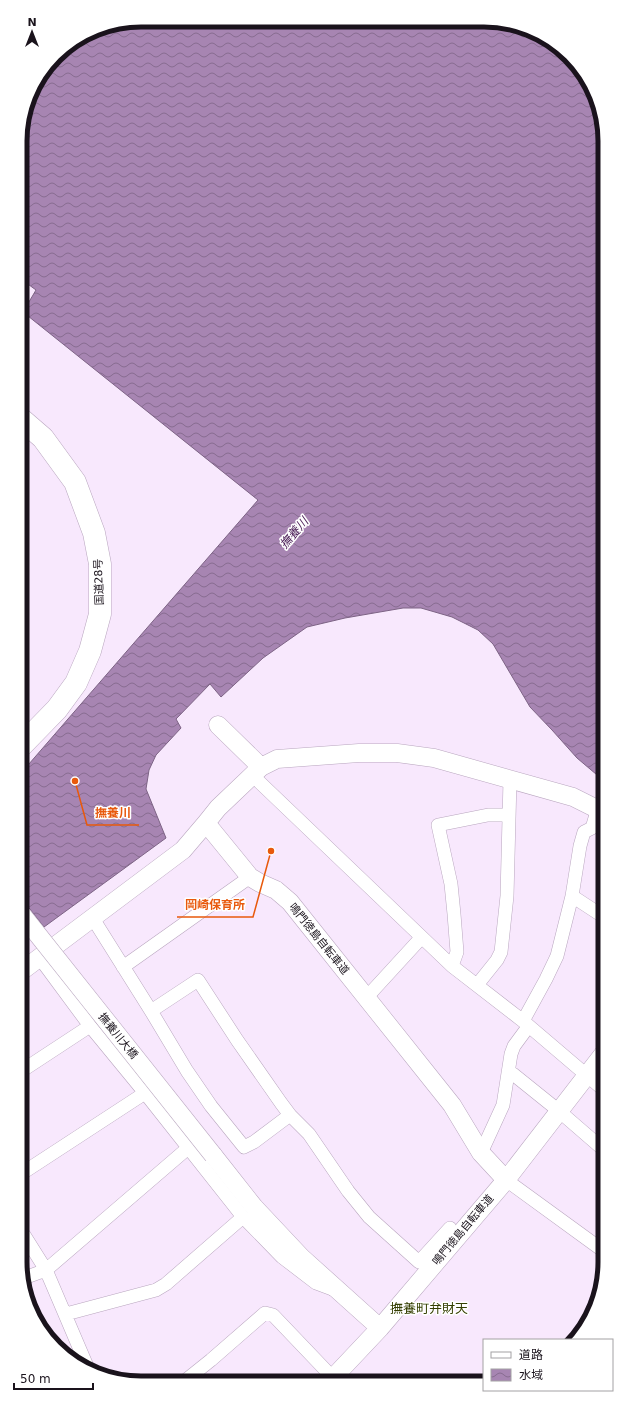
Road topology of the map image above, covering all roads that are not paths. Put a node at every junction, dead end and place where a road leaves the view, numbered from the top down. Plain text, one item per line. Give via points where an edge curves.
1 (27, 424) edge
2 (218, 725) dead end
3 (27, 740) edge
4 (257, 771) junction
5 (510, 780) junction
6 (598, 809) edge
7 (509, 814) junction
8 (598, 814) edge
9 (206, 823) junction
10 (250, 877) junction
11 (572, 896) junction
12 (598, 913) edge
13 (92, 917) junction
14 (27, 921) edge
15 (421, 938) junction
16 (39, 957) junction
17 (452, 966) junction
18 (27, 967) edge
19 (123, 967) junction
20 (477, 985) junction
21 (366, 998) junction
22 (151, 1011) junction
23 (525, 1024) junction
24 (90, 1026) junction
25 (598, 1061) edge
26 (27, 1067) edge
27 (508, 1074) junction
28 (587, 1076) junction
29 (598, 1085) edge
30 (145, 1093) junction
31 (559, 1111) junction
32 (290, 1115) junction
33 (598, 1145) edge
34 (188, 1148) junction
35 (481, 1153) junction
36 (27, 1170) edge
37 (506, 1180) junction
38 (243, 1217) junction
39 (450, 1228) dead end
40 (27, 1240) edge
41 (598, 1247) edge
42 (46, 1270) junction
43 (28, 1277) edge
44 (339, 1292) junction
45 (66, 1314) junction
46 (380, 1328) junction
47 (81, 1359) edge
48 (191, 1376) edge
49 (330, 1376) edge
50 (336, 1376) edge

1 - 3 highway, 国道28号 via 43,438 75,482 94,533 100,564 100,614 90,651 76,684 57,710
2 - 4 main road
4 - 5 main road via 277,759 397,753 434,758
4 - 9 main road
4 - 15 street
5 - 6 main road via 573,797
5 - 7 street
7 - 17 street via 488,815 438,825 454,914 457,952
7 - 20 street via 507,896 501,952
8 - 11 street via 592,828 584,832
9 - 10 main road, 鳴門徳島自転車道
9 - 13 main road via 183,850
10 - 19 street
10 - 21 main road, 鳴門徳島自転車道 via 276,890 290,902
11 - 12 street
11 - 23 street via 557,956
13 - 16 main road
13 - 19 street
14 - 44 main road, 撫養川大橋, bridge via 254,1207 301,1258
15 - 17 street
15 - 21 street
16 - 18 main road
16 - 24 street
17 - 20 street
19 - 22 street
20 - 23 street
21 - 35 main road, 鳴門徳島自転車道 via 452,1105
22 - 32 street via 198,980
22 - 32 street via 187,1071 244,1147
23 - 27 street via 511,1054
23 - 28 street
24 - 26 street
24 - 30 street
25 - 28 main road
27 - 31 street via 513,1074
27 - 35 street via 503,1104
28 - 29 street
28 - 31 main road
30 - 34 street
30 - 36 street
31 - 33 street
31 - 37 main road
32 - 39 street via 309,1134 369,1217 418,1262
34 - 38 street
34 - 42 street
35 - 37 main road, 鳴門徳島自転車道
37 - 41 street
37 - 46 main road, 鳴門徳島自転車道
38 - 44 street via 282,1257 316,1283
38 - 45 street via 156,1290
40 - 42 street
42 - 43 street
42 - 45 street
44 - 46 main road, 撫養川大橋
45 - 47 street
46 - 50 main road, 鳴門徳島自転車道
48 - 49 street via 265,1313 273,1315

